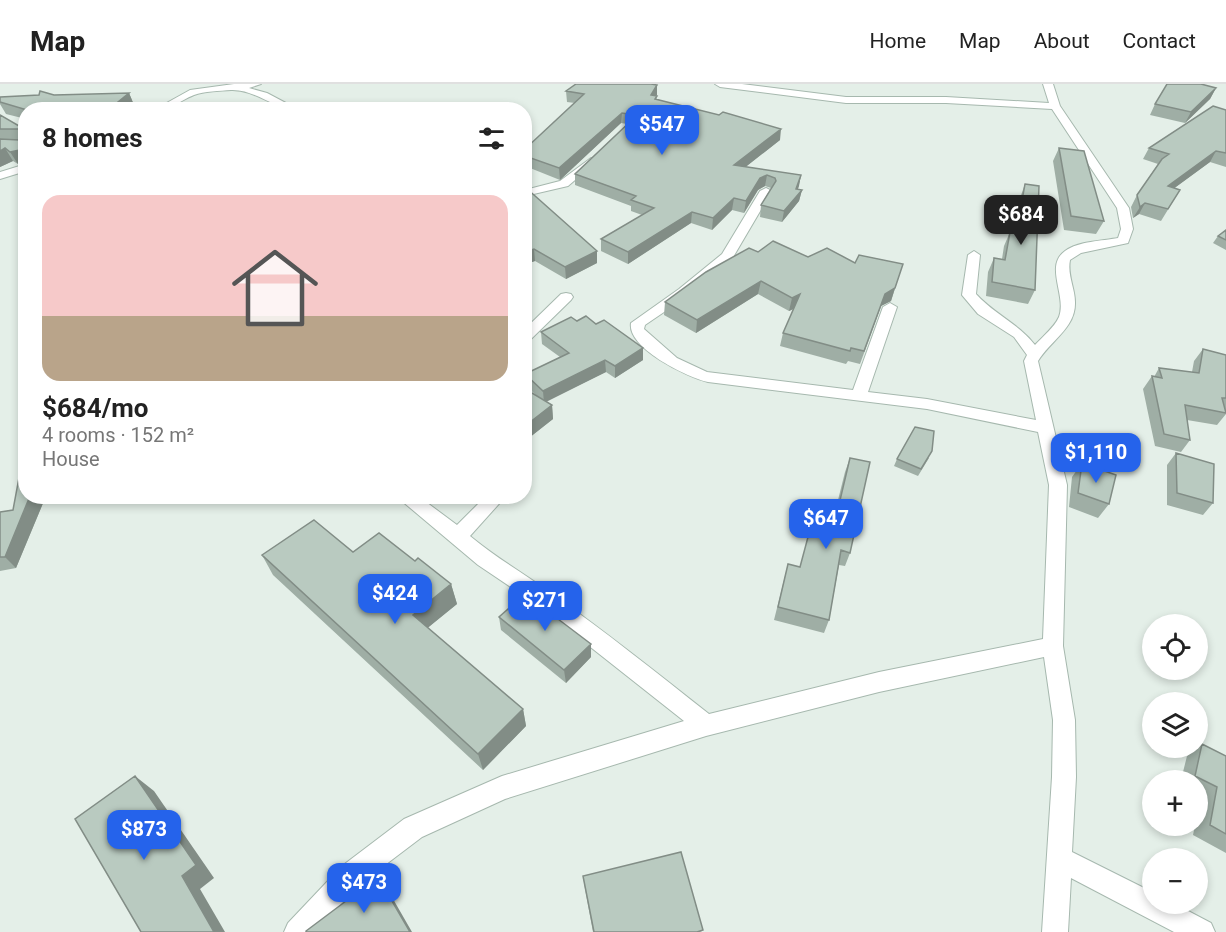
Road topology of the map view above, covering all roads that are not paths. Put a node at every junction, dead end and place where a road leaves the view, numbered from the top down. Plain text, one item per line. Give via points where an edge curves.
1 (256, 84) edge
2 (720, 84) edge
3 (1048, 84) edge
4 (235, 87) junction
5 (191, 88) edge
6 (171, 102) edge
7 (278, 102) edge
8 (1055, 106) junction
9 (596, 156) edge
10 (18, 170) edge
11 (0, 176) edge
12 (532, 191) edge
13 (766, 191) dead end
14 (974, 255) dead end
15 (566, 297) dead end
16 (890, 307) dead end
17 (532, 330) edge
18 (1034, 354) junction
19 (859, 395) junction
20 (1046, 428) junction
21 (416, 504) edge
22 (489, 504) edge
23 (458, 536) junction
24 (1053, 646) junction
25 (706, 725) junction
26 (1060, 859) junction
27 (297, 932) edge
28 (1055, 932) edge
29 (1202, 932) edge

1 - 4 street
2 - 8 street via 846,99
3 - 8 street
4 - 5 street
4 - 7 street
5 - 6 street
8 - 18 street via 1123,208 1127,229 1124,240 1077,249 1066,255 1062,264 1069,308 1061,325
9 - 12 street via 564,184
10 - 11 street
13 - 19 street via 727,256 684,292 645,317 637,330 682,369 695,375
14 - 18 street via 969,295 983,311 1018,334
15 - 17 street
16 - 19 street
18 - 20 street via 1031,369
19 - 20 street
20 - 24 street via 1058,485
21 - 23 street
22 - 23 street
23 - 25 street
24 - 25 street via 879,682
24 - 26 street via 1064,720
25 - 27 street via 502,788 413,828 351,875
26 - 28 street
26 - 29 street

